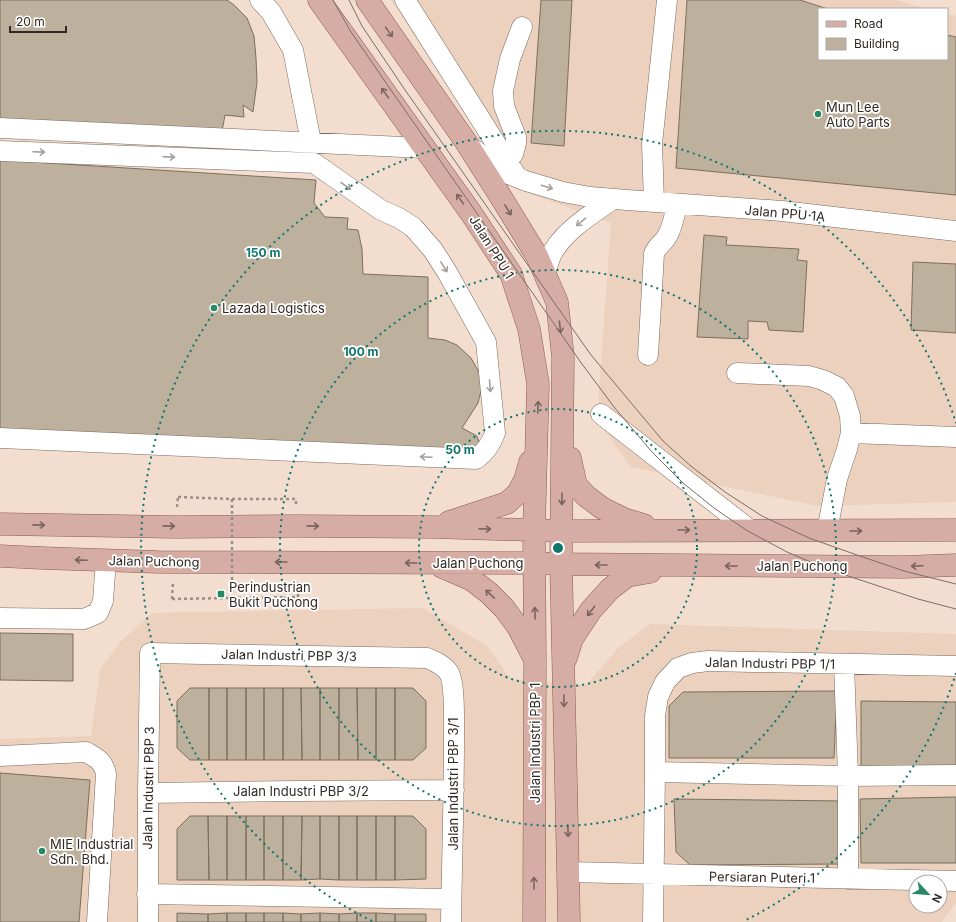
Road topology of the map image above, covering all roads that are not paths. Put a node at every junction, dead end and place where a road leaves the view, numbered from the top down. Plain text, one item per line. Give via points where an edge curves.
1 (260, 0) edge
2 (319, 0) edge
3 (367, 0) edge
4 (405, 0) edge
5 (667, 0) edge
6 (522, 27) dead end
7 (0, 128) edge
8 (311, 142) junction
9 (466, 142) junction
10 (424, 148) junction
11 (0, 151) edge
12 (512, 169) junction
13 (613, 199) junction
14 (654, 202) junction
15 (677, 204) junction
16 (956, 231) edge
17 (545, 272) junction
18 (648, 355) dead end
19 (737, 372) dead end
20 (601, 414) dead end
21 (563, 426) junction
22 (851, 433) junction
23 (956, 437) edge
24 (0, 438) edge
25 (537, 438) junction
26 (0, 524) edge
27 (433, 527) junction
28 (534, 530) junction
29 (663, 530) junction
30 (750, 530) junction
31 (956, 530) edge
32 (561, 531) junction
33 (827, 531) junction
34 (0, 556) edge
35 (106, 560) junction
36 (434, 563) junction
37 (534, 563) junction
38 (561, 564) junction
39 (685, 565) junction
40 (956, 565) edge
41 (0, 618) edge
42 (150, 653) joint
43 (427, 658) joint
44 (535, 661) junction
45 (844, 664) junction
46 (956, 666) edge
47 (563, 667) junction
48 (0, 756) edge
49 (655, 772) junction
50 (956, 775) edge
51 (848, 776) junction
52 (454, 790) junction
53 (148, 793) junction
54 (568, 872) junction
55 (653, 875) junction
56 (848, 879) junction
57 (956, 881) edge
58 (148, 894) junction
59 (451, 899) junction
60 (97, 922) edge
61 (148, 922) edge
62 (451, 922) edge
63 (534, 922) edge
64 (569, 922) edge
65 (653, 922) edge

1 - 8 street via 271,12 293,50
10 -> 2 main road, Jalan PPU 1
3 -> 9 main road
4 - 12 street
5 - 14 street via 652,144
6 - 12 street via 510,59 503,91 504,106 516,137
7 - 8 street
8 - 10 street
9 - 12 street, Jalan PPU 1A via 496,169
9 -> 17 main road via 538,256
25 -> 10 main road, Jalan PPU 1 via 538,384 529,329 512,274
11 -> 24 street via 314,163 381,210 413,227 433,250 486,342 495,432 492,442 476,459
12 -> 13 street, Jalan PPU 1A via 563,192
13 - 14 street, Jalan PPU 1A
13 -> 17 street via 568,232 554,250
14 - 15 street, Jalan PPU 1A
15 - 16 street, Jalan PPU 1A via 782,211
15 - 18 street via 669,233 654,254
17 -> 21 main road via 557,302 563,356
19 - 22 street via 809,376 837,387 844,396 850,416
20 - 30 street
21 - 29 main road via 576,486 602,508 624,519
21 -> 32 main road
22 - 23 street
22 - 33 street via 837,479
25 - 27 main road via 525,480 518,493 507,503
25 - 28 main road, Jalan PPU 1
26 -> 27 main road
27 -> 28 main road
28 - 32 main road
28 - 37 main road, Jalan PPU 1
29 -> 30 main road
29 - 32 main road
30 - 33 main road
33 -> 31 main road
32 - 38 main road
35 -> 34 main road, Jalan Puchong
36 -> 35 main road, Jalan Puchong
35 - 41 street via 103,601 98,613 84,619
36 - 37 main road, Jalan Puchong
44 -> 36 main road via 518,627 490,593 472,580
37 - 38 main road, Jalan Puchong
44 -> 37 main road, Jalan Industri PBP 1
39 -> 38 main road, Jalan Puchong
38 - 47 main road
40 -> 39 main road, Jalan Puchong
39 -> 47 main road via 627,576 610,589 591,610 572,639
42 - 43 street, Jalan Industri PBP 3/3
42 - 53 street, Jalan Industri PBP 3
43 - 52 street, Jalan Industri PBP 3/1 via 442,665 450,674 453,689
63 -> 44 main road, Jalan Industri PBP 1
45 - 46 street, Jalan Industri PBP 1/1
45 - 49 street, Jalan Industri PBP 1/1 via 708,661 692,662 678,668 665,682 658,697 655,716
45 - 51 street
47 -> 54 main road
48 - 60 street via 86,752 104,765 106,774
49 - 51 street
49 - 55 street, Jalan Industri PBP 1/1
50 - 51 street
51 - 56 street
52 - 53 street, Jalan Industri PBP 3/2
52 - 59 street, Jalan Industri PBP 3/1
53 - 58 street, Jalan Industri PBP 3
54 - 55 street, Persiaran Puteri 1
54 - 64 main road
55 - 56 street, Persiaran Puteri 1
55 - 65 street, Jalan Industri PBP 1/1
56 - 57 street, Persiaran Puteri 1
58 - 59 street
58 - 61 street, Jalan Industri PBP 3
59 - 62 street, Jalan Industri PBP 3/1

